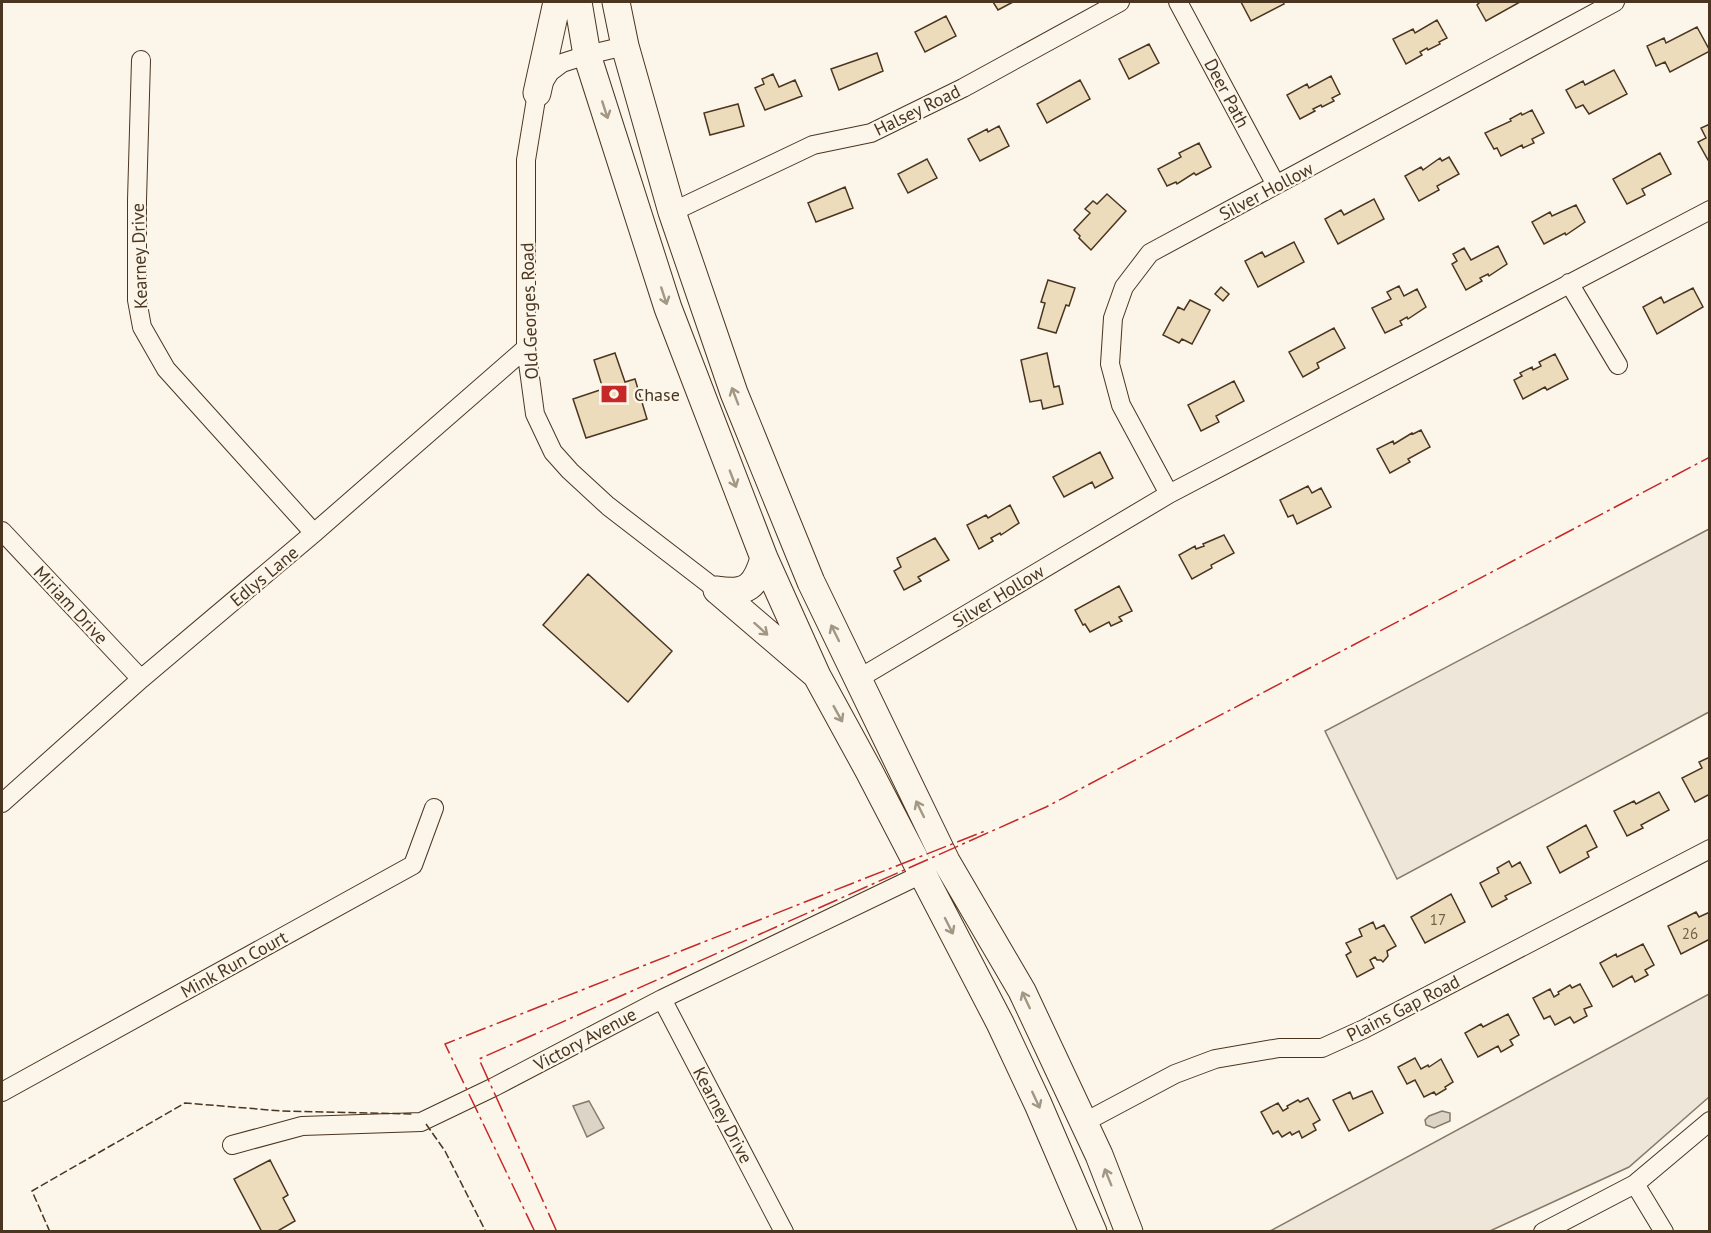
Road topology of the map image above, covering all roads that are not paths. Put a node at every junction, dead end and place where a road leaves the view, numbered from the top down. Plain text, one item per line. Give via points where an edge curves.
1 (557, 2) edge
2 (578, 2) edge
3 (616, 2) edge
4 (1120, 2) edge
5 (1178, 2) edge
6 (1615, 2) edge
7 (624, 42) junction
8 (587, 55) junction
9 (141, 60) dead end
10 (537, 93) junction
11 (1276, 185) junction
12 (1710, 210) edge
13 (672, 212) junction
14 (1569, 284) junction
15 (526, 348) junction
16 (1618, 364) dead end
17 (1169, 494) junction
18 (2, 531) edge
19 (314, 533) junction
20 (764, 558) junction
21 (717, 590) junction
22 (817, 676) junction
23 (141, 679) junction
24 (858, 679) junction
25 (2, 803) edge
26 (434, 808) dead end
27 (1710, 849) edge
28 (946, 861) junction
29 (922, 874) junction
30 (662, 999) junction
31 (2, 1092) edge
32 (1710, 1121) edge
33 (1083, 1123) junction
34 (232, 1145) dead end
35 (1073, 1184) junction
36 (1635, 1184) junction
37 (784, 1232) edge
38 (1071, 1232) edge
39 (1093, 1232) edge
40 (1129, 1232) edge
41 (1543, 1232) edge
42 (1664, 1232) edge

1 - 10 highway
2 - 8 highway
3 - 7 highway
4 - 13 street, Halsey Road via 872,133 813,145
5 - 11 street, Deer Path
6 - 11 street, Silver Hollow
7 - 8 street, Old Georges Road
7 - 13 highway
8 - 10 street, Old Georges Road via 555,67
8 -> 20 highway via 668,308
9 - 19 street, Kearney Drive via 137,300 142,327 166,369
10 - 15 street, Old Georges Road via 526,160
11 - 17 street, Silver Hollow via 1150,253 1124,287 1113,318 1110,364 1121,405
12 - 14 street, Silver Hollow
24 -> 13 highway via 811,582 734,393
14 - 16 street
14 - 17 street, Silver Hollow
15 - 19 street, Edlys Lane
15 - 21 street, Old Georges Road via 535,414 553,452 608,506
17 - 24 street, Silver Hollow
18 - 23 street, Miriam Drive
19 - 23 street, Edlys Lane
20 - 21 highway via 759,575 750,586 735,591
20 - 22 highway
21 -> 22 highway
22 -> 29 highway
23 - 25 street, Edlys Lane
28 -> 24 highway
26 - 31 street, Mink Run Court via 413,865
27 - 33 street, Plains Gap Road via 1364,1029 1322,1047 1279,1048 1215,1059 1175,1074
28 - 29 highway
33 -> 28 highway via 1022,991
29 - 30 street, Victory Avenue
29 -> 35 highway via 1000,1023
30 - 34 street, Victory Avenue via 421,1122 302,1126
30 - 37 street, Kearney Drive
32 - 36 street
40 -> 33 highway
35 - 38 highway
35 - 39 highway
36 - 41 street
36 - 42 street

